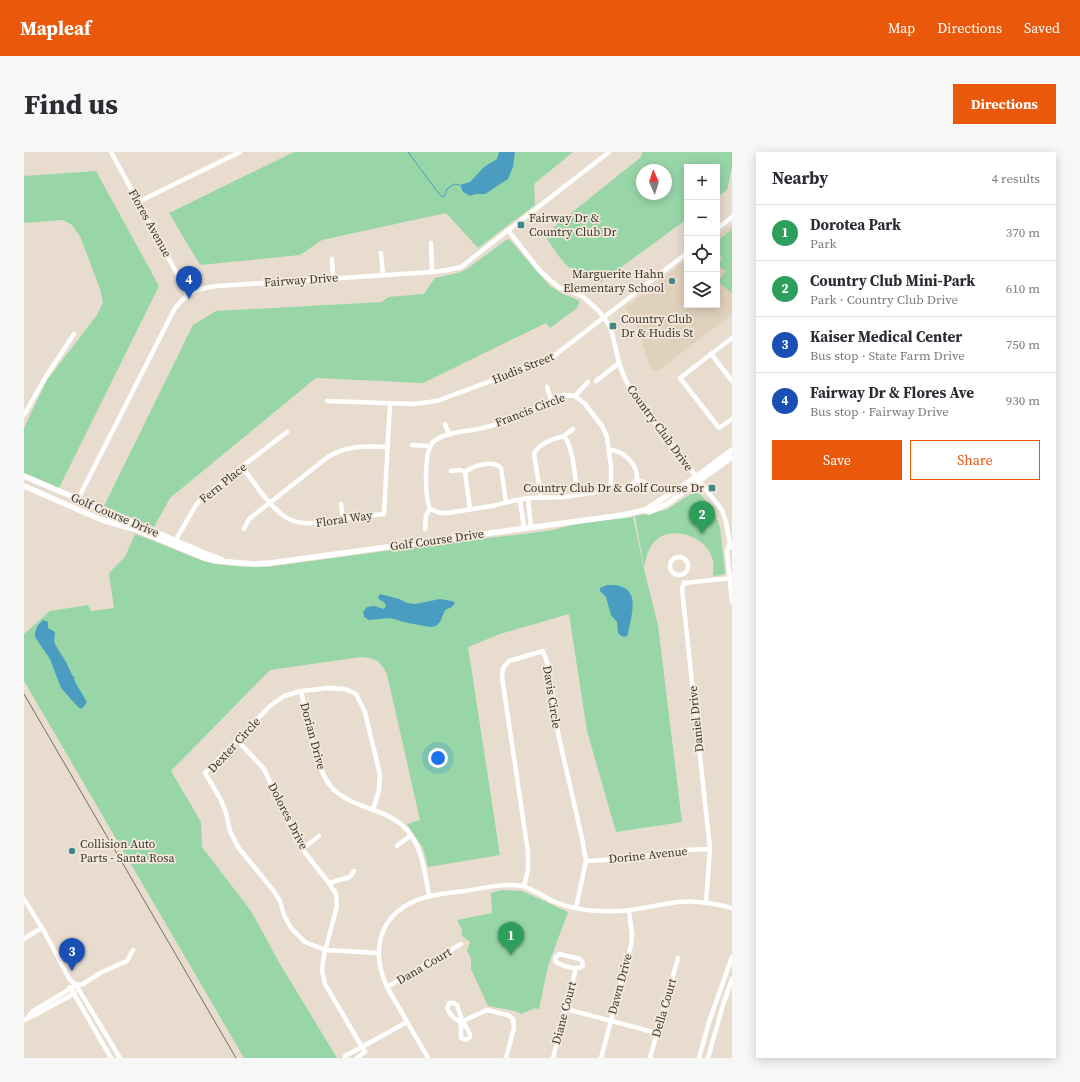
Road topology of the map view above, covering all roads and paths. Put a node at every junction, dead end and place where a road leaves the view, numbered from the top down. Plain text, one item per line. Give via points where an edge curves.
1 (111, 152) edge
2 (240, 152) edge
3 (609, 152) edge
4 (138, 202) junction
5 (732, 217) edge
6 (720, 227) edge
7 (508, 230) junction
8 (430, 242) dead end
9 (381, 253) dead end
10 (684, 255) edge
11 (332, 259) dead end
12 (432, 272) junction
13 (383, 275) junction
14 (333, 278) junction
15 (188, 294) junction
16 (604, 318) junction
17 (74, 334) dead end
18 (732, 338) edge
19 (711, 354) junction
20 (619, 363) junction
21 (596, 381) dead end
22 (732, 381) edge
23 (588, 382) dead end
24 (547, 387) dead end
25 (576, 396) junction
26 (551, 400) junction
27 (327, 401) dead end
28 (390, 404) junction
29 (24, 415) edge
30 (732, 419) edge
31 (445, 424) dead end
32 (573, 429) dead end
33 (287, 432) dead end
34 (449, 434) junction
35 (564, 436) junction
36 (412, 445) dead end
37 (430, 446) junction
38 (388, 447) junction
39 (608, 450) junction
40 (732, 450) edge
41 (732, 457) edge
42 (242, 466) junction
43 (451, 471) dead end
44 (465, 472) junction
45 (24, 476) edge
46 (698, 479) junction
47 (637, 480) junction
48 (24, 486) edge
49 (610, 486) junction
50 (654, 492) dead end
51 (577, 494) junction
52 (528, 498) junction
53 (541, 498) junction
54 (78, 499) junction
55 (520, 500) junction
56 (270, 502) junction
57 (506, 502) junction
58 (341, 504) dead end
59 (430, 509) junction
60 (470, 509) junction
61 (343, 519) junction
62 (532, 527) junction
63 (524, 528) junction
64 (244, 529) dead end
65 (425, 529) dead end
66 (174, 543) junction
67 (731, 546) edge
68 (682, 574) dead end
69 (731, 578) edge
70 (684, 583) junction
71 (732, 602) edge
72 (301, 691) junction
73 (237, 740) junction
74 (373, 810) junction
75 (411, 835) junction
76 (319, 836) dead end
77 (397, 846) dead end
78 (302, 849) junction
79 (710, 849) junction
80 (586, 861) junction
81 (354, 872) dead end
82 (330, 883) junction
83 (524, 886) junction
84 (429, 896) junction
85 (24, 899) edge
86 (706, 902) junction
87 (576, 908) junction
88 (732, 908) edge
89 (629, 910) junction
90 (41, 928) junction
91 (24, 939) edge
92 (461, 944) dead end
93 (133, 950) dead end
94 (325, 950) junction
95 (378, 953) junction
96 (732, 957) edge
97 (678, 958) dead end
98 (576, 968) junction
99 (732, 979) edge
100 (70, 980) junction
101 (83, 984) junction
102 (76, 985) junction
103 (387, 987) junction
104 (70, 988) junction
105 (79, 990) junction
106 (73, 994) junction
107 (566, 1009) junction
108 (26, 1018) edge
109 (611, 1021) junction
110 (406, 1022) junction
111 (461, 1022) dead end
112 (657, 1033) junction
113 (362, 1047) junction
114 (111, 1058) edge
115 (120, 1058) edge
116 (345, 1058) edge
117 (357, 1058) edge
118 (428, 1058) edge
119 (506, 1058) edge
120 (553, 1058) edge
121 (601, 1058) edge
122 (650, 1058) edge
123 (699, 1058) edge
124 (708, 1058) edge

1 - 4 street, Flores Avenue
2 - 4 street
3 - 7 street, Fairway Drive
4 - 15 street, Flores Avenue
5 - 6 street
7 - 12 street, Fairway Drive via 460,266
7 - 16 street, Country Club Drive via 539,270 560,288 582,296 595,306
8 - 12 street
9 - 13 street
10 - 16 street, Hudis Street
11 - 14 street
12 - 13 street, Fairway Drive
13 - 14 street, Fairway Drive
14 - 15 street, Fairway Drive via 208,287
15 - 54 street, Fairway Drive via 175,308
16 - 20 street, Country Club Drive via 612,333
16 - 28 street, Hudis Street via 550,360 437,401
17 - 29 street
18 - 19 street
19 - 22 street
19 - 30 street via 680,378 719,428
20 - 21 street
20 - 46 street, Country Club Drive via 632,393
23 - 25 street
24 - 26 street
25 - 26 street, Francis Circle via 563,394
25 - 39 street, Francis Circle via 602,426 607,437
26 - 34 street, Francis Circle via 507,421
27 - 28 street, Hudis Street
28 - 38 street, Floral Way
31 - 34 street
32 - 35 street
33 - 42 street, Fern Place
34 - 37 street, Francis Circle
35 - 51 street via 570,448
35 - 53 street via 540,446 534,454
36 - 37 street
37 - 59 street via 427,457 427,495
38 - 56 street via 357,446 335,452
38 - 61 street, Floral Way via 384,514
39 - 47 street via 625,454 635,468
39 - 49 street, Francis Circle via 611,467
40 - 46 street, Golf Course Drive
41 - 46 street, Golf Course Drive
42 - 56 street, Floral Way
42 - 66 street, Fern Place via 196,505
43 - 44 street
44 - 57 street via 470,468 492,463 498,465 501,468
44 - 60 street
45 - 54 street, Golf Course Drive
46 - 62 street, Golf Course Drive via 645,510
46 - 67 street, Country Club Drive via 722,510
47 - 49 street via 618,489
47 - 50 street via 646,483
48 - 66 street, Golf Course Drive via 102,520
49 - 51 street via 597,492
51 - 53 street
52 - 53 street
52 - 55 street
52 - 62 street
54 - 66 street, Golf Course Drive
55 - 57 street
55 - 63 street
56 - 61 street, Floral Way via 284,516 300,523 312,524
56 - 64 street via 249,519
57 - 60 street
58 - 61 street
59 - 60 street via 447,513
59 - 65 street via 426,515
62 - 63 street, Golf Course Drive
63 - 66 street, Golf Course Drive via 255,564 229,562
67 - 69 street, Country Club Drive via 727,551
68 - 70 street, Daniel Drive
69 - 70 street
69 - 71 street, Country Club Drive
70 - 79 street, Daniel Drive via 682,589
72 - 73 street, Dexter Circle via 284,696 270,706
72 - 74 street, Dorian Drive via 322,773 341,795 353,803
72 - 74 street, Dexter Circle via 329,688 345,689 356,694 365,712 380,775
73 - 78 street, Dolores Drive via 264,769
73 - 94 street, Dexter Circle via 205,773 221,800 230,831 238,847 273,890 291,928 305,942
74 - 75 street, Dorian Drive via 391,817 403,825
75 - 77 street
75 - 84 street, Dorian Drive via 421,856
76 - 78 street
78 - 82 street, Dolores Drive
79 - 80 street, Dorine Avenue
79 - 86 street, Daniel Drive
80 - 83 street, Davis Circle via 559,738 548,665 543,651 508,661 503,668 502,677 528,852 528,870
80 - 87 street, Davis Circle
81 - 82 street via 350,877
82 - 94 street, Dolores Drive via 336,894 337,906
83 - 84 street via 498,886
83 - 87 street via 556,902
84 - 95 street via 415,900 400,909 389,920 381,936
85 - 90 street
86 - 88 street
86 - 89 street via 680,902
87 - 89 street via 603,912
89 - 109 street, Dawn Drive via 631,945
90 - 91 street
90 - 100 street
92 - 103 street, Dana Court
93 - 101 street via 127,961
94 - 95 street, Dexter Circle
94 - 113 street, Dolores Drive via 322,970 325,984
95 - 103 street via 380,969
96 - 123 street via 708,1022
97 - 112 street, Della Court
98 - 98 street, Diane Court via 583,966 580,958 561,954 556,956 556,962
98 - 107 street, Diane Court
99 - 124 street
100 - 102 street
100 - 104 street
101 - 102 street
101 - 105 street
102 - 104 street
102 - 105 street
103 - 110 street
104 - 106 street
104 - 108 street via 33,1010
105 - 106 street
105 - 115 street
106 - 108 street
106 - 114 street
107 - 109 street
107 - 120 street, Diane Court
109 - 112 street
109 - 121 street, Dawn Drive
110 - 113 street
110 - 118 street
111 - 119 street via 487,1010 508,1015 513,1019 514,1028
112 - 122 street, Della Court
113 - 116 street
113 - 117 street via 365,1052

